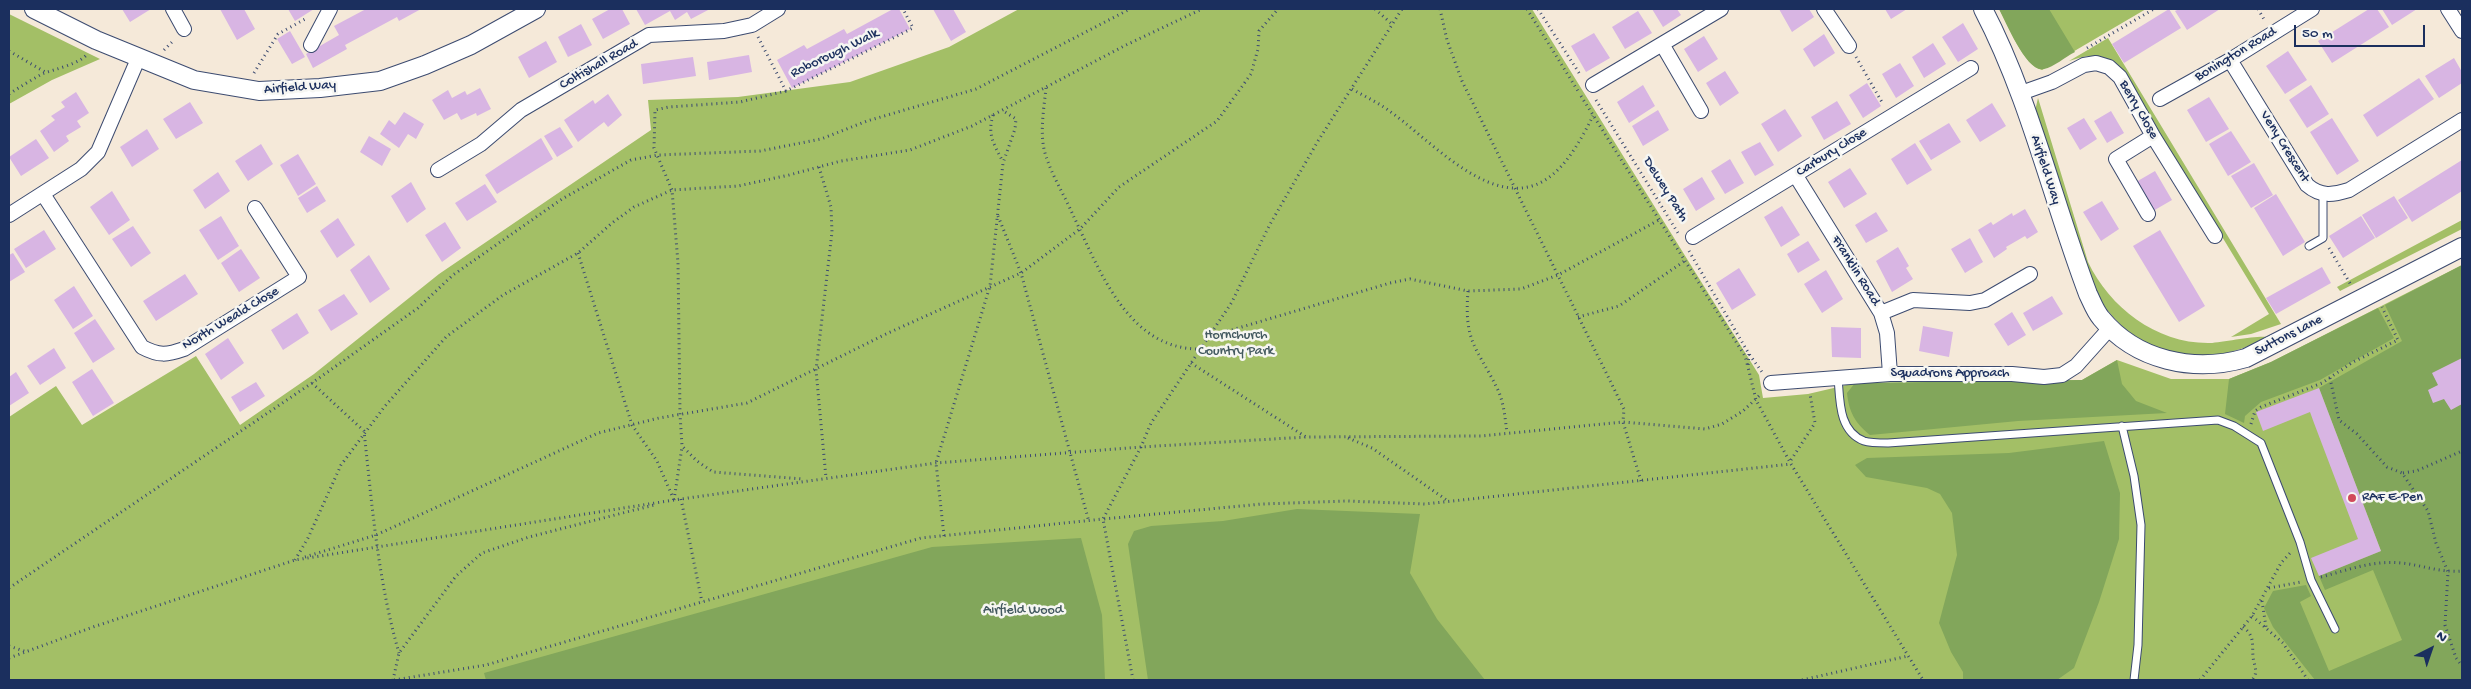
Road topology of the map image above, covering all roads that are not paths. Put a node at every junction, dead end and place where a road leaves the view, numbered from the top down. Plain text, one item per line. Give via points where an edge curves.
1 (34, 9) edge
2 (173, 9) edge
3 (330, 9) edge
4 (536, 9) edge
5 (778, 9) edge
6 (1721, 9) edge
7 (1824, 9) edge
8 (1983, 9) edge
9 (2312, 9) edge
10 (2448, 9) edge
11 (184, 29) dead end
12 (2462, 31) edge
13 (1662, 44) junction
14 (311, 45) dead end
15 (1849, 46) road end
16 (138, 59) junction
17 (2230, 60) junction
18 (1971, 68) dead end
19 (1590, 87) road end
20 (2021, 93) junction
21 (2160, 99) dead end
22 (1701, 111) dead end
23 (2462, 120) edge
24 (2153, 136) junction
25 (438, 170) dead end
26 (1796, 176) junction
27 (43, 194) junction
28 (2323, 194) junction
29 (255, 208) dead end
30 (2148, 214) dead end
31 (9, 215) edge
32 (2215, 236) dead end
33 (1688, 239) road end
34 (2309, 246) dead end
35 (2462, 247) edge
36 (2030, 274) dead end
37 (1881, 312) junction
38 (2110, 328) junction
39 (1890, 374) junction
40 (1838, 377) junction
41 (1771, 383) road end
42 (2122, 426) junction
43 (2335, 629) dead end
44 (2134, 680) edge

1 - 16 street, Airfield Way
2 - 11 street
3 - 14 street
4 - 16 street, Airfield Way via 471,45 380,81 259,91 194,80
5 - 25 street, Coltishall Road via 752,25 724,31 649,36 521,110 481,144
6 - 13 street
7 - 15 street
8 - 20 street, Airfield Way
9 - 17 street, Bonington Road
10 - 12 street
13 - 19 street
13 - 22 street
16 - 27 street via 98,152 81,169
17 - 21 street, Bonington Road
17 - 28 street, Veny Crescent via 2308,185
18 - 26 street, Carbury Close
20 - 24 street, Berry Close via 2052,82 2084,65 2096,63 2109,67 2120,77
20 - 38 street, Airfield Way via 2088,294 2099,316
23 - 28 street, Veny Crescent via 2349,190 2333,195
24 - 30 street via 2116,159
24 - 32 street, Berry Close
26 - 33 street, Carbury Close
26 - 37 street, Franklin Road
27 - 29 street, North Weald Close via 142,347 166,355 184,349 299,277
27 - 31 street
28 - 34 lane via 2323,238
35 - 38 street, Suttons Lane via 2254,354 2222,365 2170,361 2130,343
36 - 37 street via 1985,300 1970,303 1913,300
37 - 39 street, Franklin Road via 1887,333
38 - 39 street, Squadrons Approach via 2076,366 2062,375
39 - 40 street, Squadrons Approach
40 - 41 street, Squadrons Approach
40 - 42 lane via 1844,423 1864,441 1888,443
42 - 43 lane via 2218,420 2261,443 2300,542 2311,580
42 - 44 lane via 2141,525

